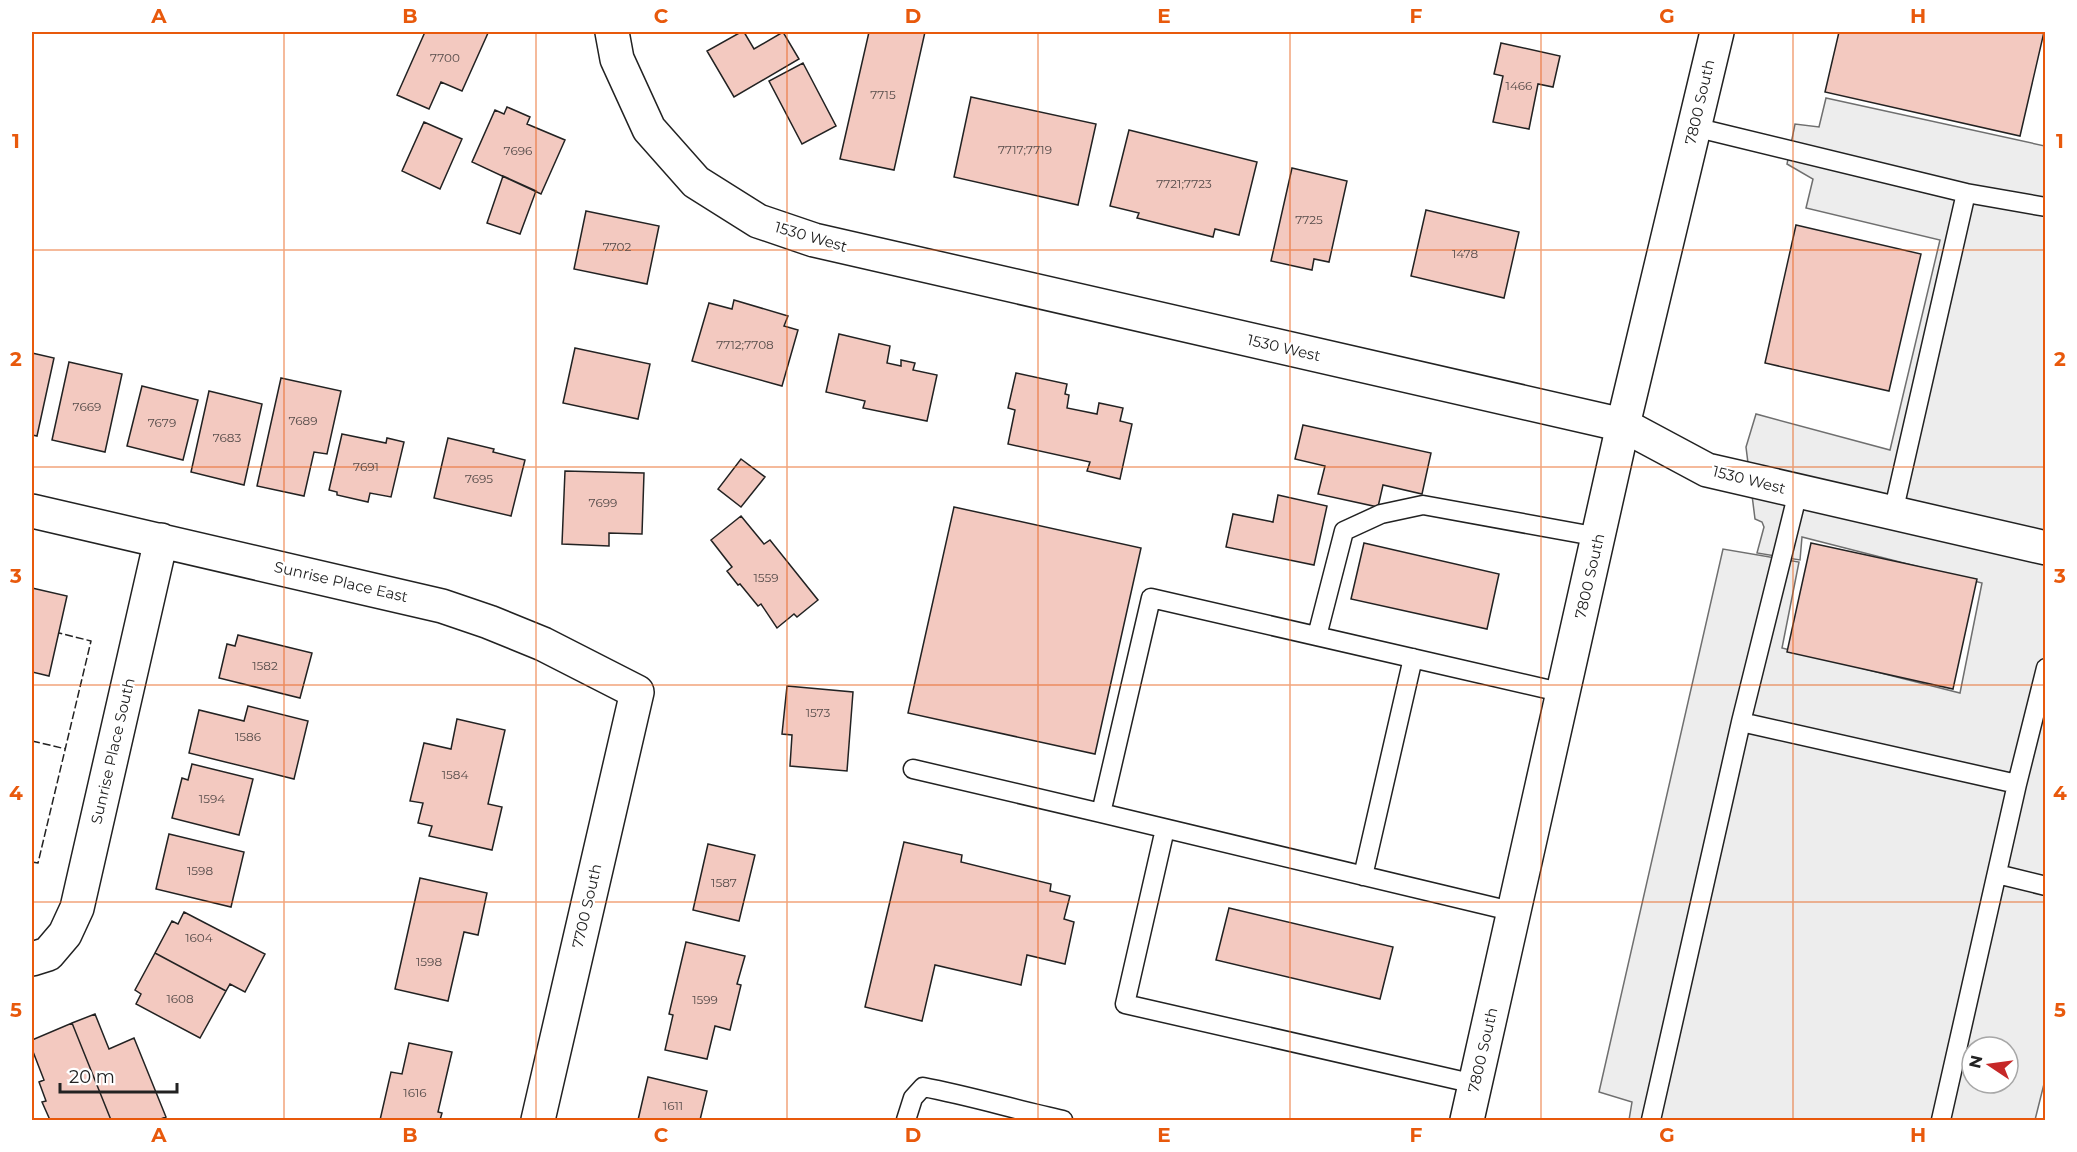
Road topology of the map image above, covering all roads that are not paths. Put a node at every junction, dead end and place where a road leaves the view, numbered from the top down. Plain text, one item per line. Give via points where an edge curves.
1 (612, 32) edge
2 (1717, 32) edge
3 (1694, 127) junction
4 (1966, 194) junction
5 (2046, 207) edge
6 (1623, 425) junction
7 (1798, 492) junction
8 (32, 511) edge
9 (1893, 513) junction
10 (1599, 537) junction
11 (161, 540) junction
12 (2045, 547) edge
13 (1317, 636) junction
14 (1413, 658) junction
15 (2046, 668) edge
16 (637, 692) joint
17 (1564, 693) junction
18 (1741, 722) junction
19 (913, 770) dead end
20 (2017, 784) junction
21 (1101, 813) junction
22 (1165, 829) junction
23 (1997, 874) junction
24 (1363, 876) junction
25 (2046, 886) edge
26 (1515, 912) junction
27 (40, 956) edge
28 (1475, 1084) junction
29 (1021, 1116) edge
30 (538, 1120) edge
31 (906, 1120) edge
32 (1063, 1120) edge
33 (1467, 1120) edge
34 (1651, 1120) edge
35 (1941, 1120) edge

1 - 6 street, 1530 West via 617,58 649,129 696,182 758,221 814,240
2 - 3 street, 7800 South
3 - 4 lane
3 - 6 street, 7800 South
4 - 5 lane
4 - 9 lane
6 - 7 street, 1530 West via 1707,470
6 - 10 street, 7800 South
7 - 9 street, 1530 West
7 - 18 lane
8 - 11 street, Sunrise Place East
9 - 12 street, 1530 West
10 - 13 lane via 1423,504 1381,514 1344,531
10 - 17 street, 7800 South
11 - 16 street, Sunrise Place East via 442,606 543,644
11 - 27 street, Sunrise Place South via 77,908 66,934
13 - 14 lane
13 - 21 lane via 1151,598
14 - 17 lane
14 - 24 lane
15 - 20 lane
16 - 30 street, 7700 South
17 - 26 street, 7800 South
18 - 20 lane
18 - 34 lane
19 - 21 lane
20 - 23 lane
21 - 22 lane
22 - 24 lane
22 - 28 lane via 1125,1004
23 - 25 lane
23 - 35 lane
24 - 26 lane
26 - 28 street, 7800 South
28 - 33 street, 7800 South
29 - 31 lane via 969,1096 923,1087 913,1098
29 - 32 lane

